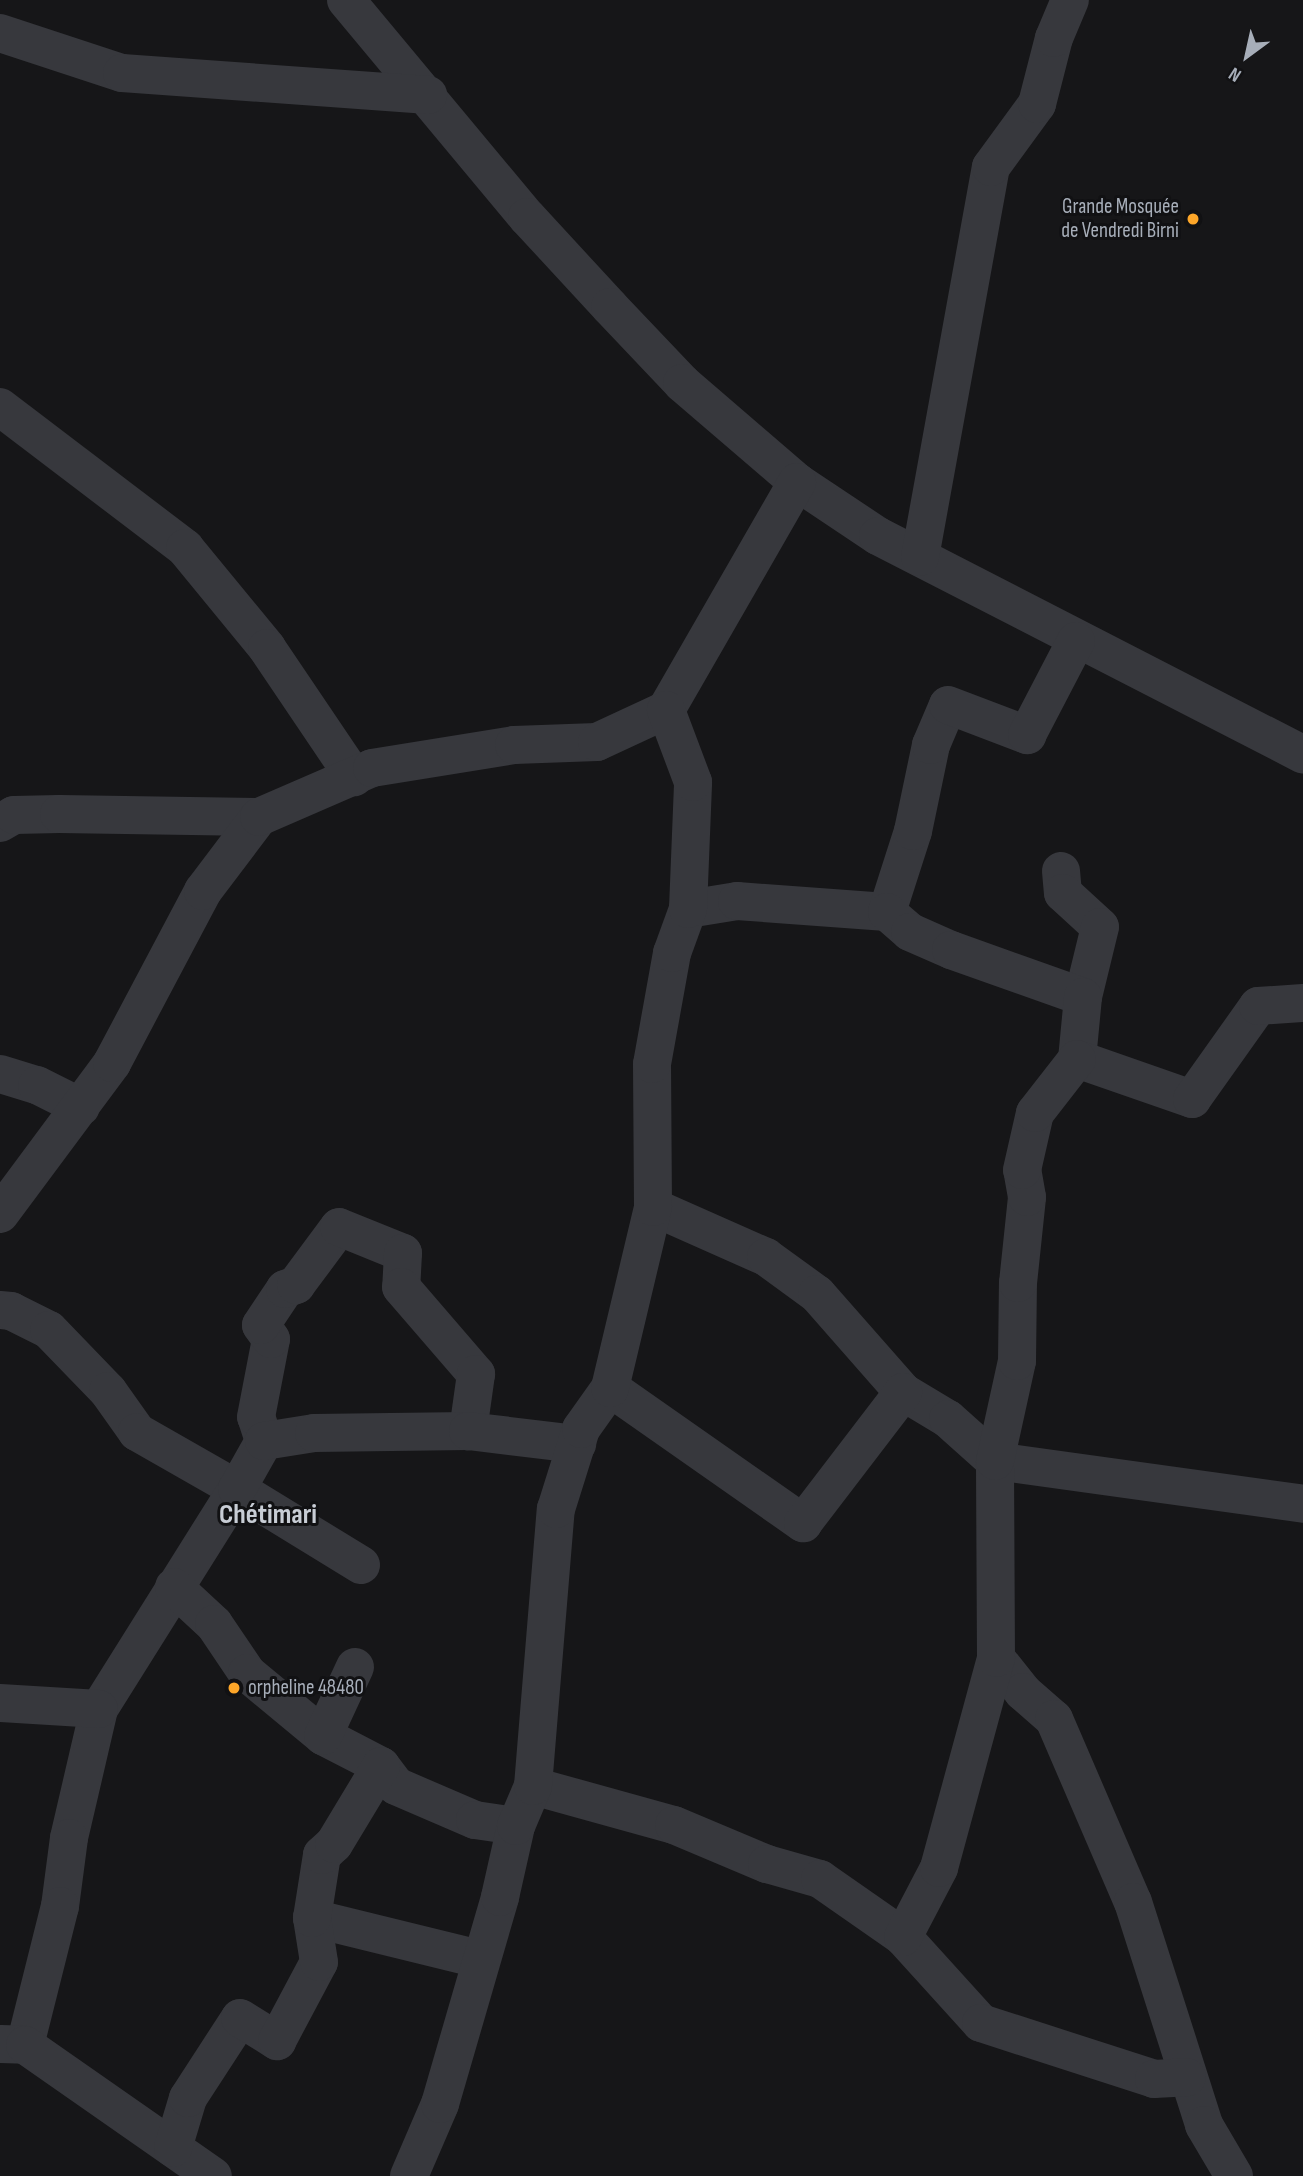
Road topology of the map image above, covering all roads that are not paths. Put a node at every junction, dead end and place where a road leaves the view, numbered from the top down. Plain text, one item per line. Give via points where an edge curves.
1 (346, 0) edge
2 (1070, 0) edge
3 (0, 33) edge
4 (428, 95) junction
5 (7, 419) edge
6 (797, 482) junction
7 (920, 557) junction
8 (1076, 642) junction
9 (666, 710) junction
10 (1303, 754) edge
11 (354, 777) junction
12 (5, 809) edge
13 (259, 817) junction
14 (1060, 871) dead end
15 (688, 909) junction
16 (887, 912) junction
17 (1083, 997) junction
18 (1303, 1003) edge
19 (1077, 1059) junction
20 (0, 1074) edge
21 (81, 1107) junction
22 (653, 1207) junction
23 (0, 1214) edge
24 (0, 1311) edge
25 (610, 1388) junction
26 (903, 1392) junction
27 (468, 1431) junction
28 (264, 1441) junction
29 (577, 1444) junction
30 (995, 1461) junction
31 (237, 1489) junction
32 (1303, 1504) edge
33 (361, 1565) dead end
34 (174, 1587) junction
35 (996, 1658) junction
36 (355, 1667) dead end
37 (0, 1703) edge
38 (99, 1709) junction
39 (323, 1736) junction
40 (381, 1766) junction
41 (533, 1786) junction
42 (516, 1826) junction
43 (312, 1918) junction
44 (903, 1937) junction
45 (480, 1959) junction
46 (13, 2045) edge
47 (1187, 2077) junction
48 (173, 2148) junction
49 (213, 2176) edge
50 (409, 2176) edge
51 (1235, 2176) edge

1 - 4 street
2 - 7 street via 1054,38 1037,104 991,167
3 - 4 street via 122,73
4 - 6 street via 527,217 682,383
5 - 11 street via 185,548 267,648
6 - 7 street via 878,536
6 - 9 street
7 - 8 street
8 - 10 street
8 - 16 street via 1027,735 948,705 931,745 913,831
9 - 11 street via 597,742 514,745 372,768
9 - 15 street via 693,782
11 - 13 street
12 - 13 street
13 - 21 street via 204,891 111,1063
14 - 17 street via 1063,893 1100,927
15 - 16 street via 737,901
15 - 22 street via 672,953 652,1064
16 - 17 street via 910,932
17 - 19 street
18 - 19 street via 1258,1006 1192,1099
19 - 30 street via 1035,1113 1022,1170 1027,1197 1018,1283 1017,1361
20 - 21 street via 37,1085
21 - 23 street
22 - 25 street
22 - 26 street via 765,1257 817,1294
24 - 31 street via 11,1311 49,1330 108,1391 137,1432
25 - 26 street via 803,1523
25 - 29 street via 581,1430
26 - 30 street via 948,1419
27 - 28 street via 314,1433
27 - 28 street via 476,1374 401,1287 403,1253 340,1227 296,1286 285,1289 261,1325 271,1339 256,1417
27 - 29 street
28 - 31 street
29 - 41 street via 556,1509
30 - 32 street
30 - 35 street
31 - 33 street
31 - 34 street
34 - 38 street
34 - 39 street via 214,1624 247,1673
35 - 44 street via 939,1868
35 - 47 street via 1023,1692 1054,1719 1133,1902
36 - 39 street
37 - 38 street
38 - 46 street via 74,1812 60,1906
39 - 40 street
40 - 42 street via 396,1786 475,1820
40 - 43 street via 334,1844 322,1855
41 - 42 street
41 - 44 street via 674,1825 767,1864 820,1880
42 - 45 street
43 - 45 street
43 - 48 street via 319,1962 277,2041 240,2018 188,2098
44 - 47 street via 981,2023 1154,2079
45 - 50 street via 440,2104
46 - 48 street
47 - 51 street via 1204,2125
48 - 49 street

